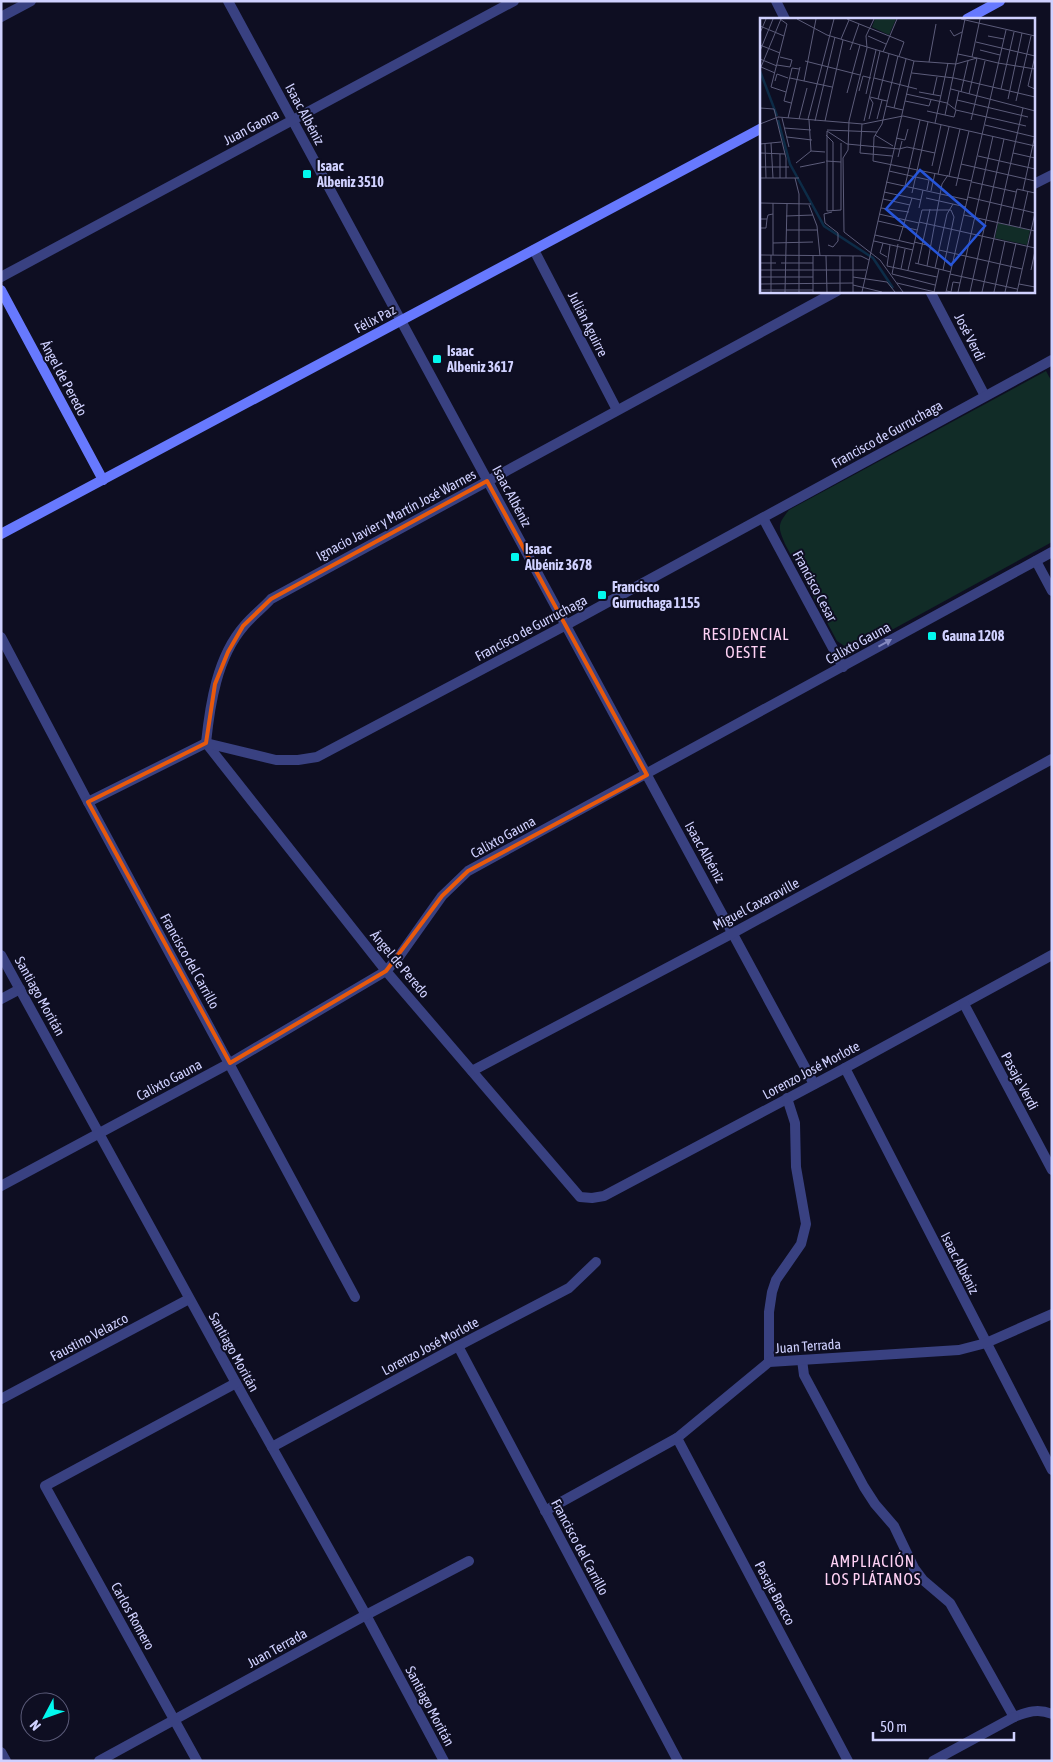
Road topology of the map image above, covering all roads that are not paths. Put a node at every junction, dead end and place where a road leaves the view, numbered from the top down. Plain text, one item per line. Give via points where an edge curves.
1 (31, 1) edge
2 (228, 1) edge
3 (514, 1) edge
4 (776, 1) edge
5 (1000, 1) edge
6 (1, 17) edge
7 (784, 18) edge
8 (969, 18) edge
9 (293, 120) junction
10 (760, 129) edge
11 (1052, 174) edge
12 (1036, 183) edge
13 (534, 250) junction
14 (1, 277) edge
15 (1, 290) edge
16 (835, 292) edge
17 (931, 292) edge
18 (401, 320) junction
19 (1052, 360) edge
20 (985, 396) junction
21 (617, 410) junction
22 (103, 480) junction
23 (488, 481) junction
24 (763, 518) junction
25 (1, 534) edge
26 (1052, 552) edge
27 (1036, 561) junction
28 (1052, 591) edge
29 (566, 625) junction
30 (1, 637) edge
31 (842, 667) junction
32 (206, 743) junction
33 (1052, 759) edge
34 (646, 774) junction
35 (88, 802) junction
36 (733, 933) junction
37 (1, 955) edge
38 (1052, 955) edge
39 (386, 971) junction
40 (20, 989) junction
41 (1, 999) edge
42 (964, 1004) junction
43 (230, 1063) junction
44 (845, 1068) junction
45 (472, 1071) junction
46 (814, 1084) junction
47 (787, 1098) junction
48 (99, 1134) junction
49 (1052, 1170) edge
50 (1, 1186) edge
51 (580, 1197) joint
52 (596, 1262) dead end
53 (355, 1297) dead end
54 (189, 1299) junction
55 (1052, 1314) edge
56 (986, 1343) junction
57 (458, 1346) junction
58 (802, 1360) junction
59 (769, 1362) junction
60 (236, 1383) junction
61 (1, 1399) edge
62 (677, 1438) junction
63 (272, 1447) junction
64 (1052, 1470) edge
65 (545, 1511) junction
66 (468, 1562) dead end
67 (366, 1615) junction
68 (1052, 1714) edge
69 (1014, 1717) junction
70 (175, 1720) junction
71 (1, 1752) edge
72 (6, 1761) edge
73 (99, 1761) edge
74 (197, 1761) edge
75 (444, 1761) edge
76 (678, 1761) edge
77 (848, 1761) edge
78 (933, 1761) edge

1 - 6 street
2 - 9 street, Isaac Albéniz
3 - 9 street, Juan Gaona
4 - 7 street
5 - 8 main road
9 - 14 street, Juan Gaona
9 - 18 street, Isaac Albéniz
10 - 13 main road, Félix Paz
11 - 12 street
13 - 18 main road, Félix Paz
13 - 21 street, Julián Aguirre
15 - 22 main road, Ángel de Peredo
16 - 21 street, Ignacio Javier y Martín José Warnes
17 - 20 street, José Verdi
18 - 22 main road, Félix Paz
18 - 23 street, Isaac Albéniz
19 - 20 street, Francisco de Gurruchaga
20 - 24 street, Francisco de Gurruchaga
21 - 23 street, Ignacio Javier y Martín José Warnes
22 - 25 main road, Félix Paz
23 - 29 street, Isaac Albéniz
23 - 32 street, Ignacio Javier y Martín José Warnes via 272,599 243,626 228,652 215,684
24 - 29 street, Francisco de Gurruchaga
24 - 31 street, Francisco Cesar
26 - 27 street, Calixto Gauna
27 - 28 street
31 -> 27 street, Calixto Gauna
29 - 32 street, Francisco de Gurruchaga via 317,757 276,760
29 - 34 street, Isaac Albéniz
30 - 35 street, Francisco del Carrillo
31 - 34 street, Calixto Gauna
32 - 35 street
32 - 39 street, Ángel de Peredo
33 - 36 street, Miguel Caxaraville
34 - 36 street, Isaac Albéniz
34 - 39 street, Calixto Gauna via 468,872 442,896
35 - 43 street, Francisco del Carrillo
36 - 45 street, Miguel Caxaraville
36 - 46 street, Isaac Albéniz
37 - 40 street, Santiago Moritán
38 - 42 street, Lorenzo José Morlote
39 - 43 street, Calixto Gauna
39 - 45 street, Ángel de Peredo
40 - 41 street
40 - 48 street, Santiago Moritán
42 - 44 street, Lorenzo José Morlote
42 - 49 street, Pasaje Verdi
43 - 48 street, Calixto Gauna
43 - 53 street, Francisco del Carrillo
44 - 46 street, Lorenzo José Morlote
44 - 56 street, Isaac Albéniz
45 - 51 street, Ángel de Peredo
46 - 47 street, Lorenzo José Morlote
47 - 51 street, Lorenzo José Morlote via 604,1196
47 - 59 street via 795,1123 796,1167 806,1224 801,1244 776,1280 772,1292
48 - 50 street, Calixto Gauna
48 - 54 street, Santiago Moritán
52 - 57 street, Lorenzo José Morlote via 569,1288
54 - 60 street, Santiago Moritán
54 - 61 street, Faustino Velazco
55 - 56 street, Juan Terrada
56 - 58 street, Juan Terrada via 959,1350
56 - 64 street, Isaac Albéniz
57 - 63 street, Lorenzo José Morlote
57 - 65 street, Francisco del Carrillo
58 - 59 street, Juan Terrada
58 - 69 street via 804,1375 864,1487 894,1526 914,1568 923,1580 950,1602
59 - 62 street, Juan Terrada
60 - 63 street, Santiago Moritán
60 - 70 street, Carlos Romero via 45,1486
62 - 65 street, Juan Terrada
62 - 77 street, Pasaje Bracco
63 - 67 street, Santiago Moritán
65 - 76 street, Francisco del Carrillo
66 - 67 street, Juan Terrada
67 - 70 street, Juan Terrada
67 - 75 street, Santiago Moritán
68 - 69 street via 1044,1710 1030,1711
69 - 78 street
70 - 73 street, Juan Terrada
70 - 74 street, Carlos Romero
71 - 72 street

